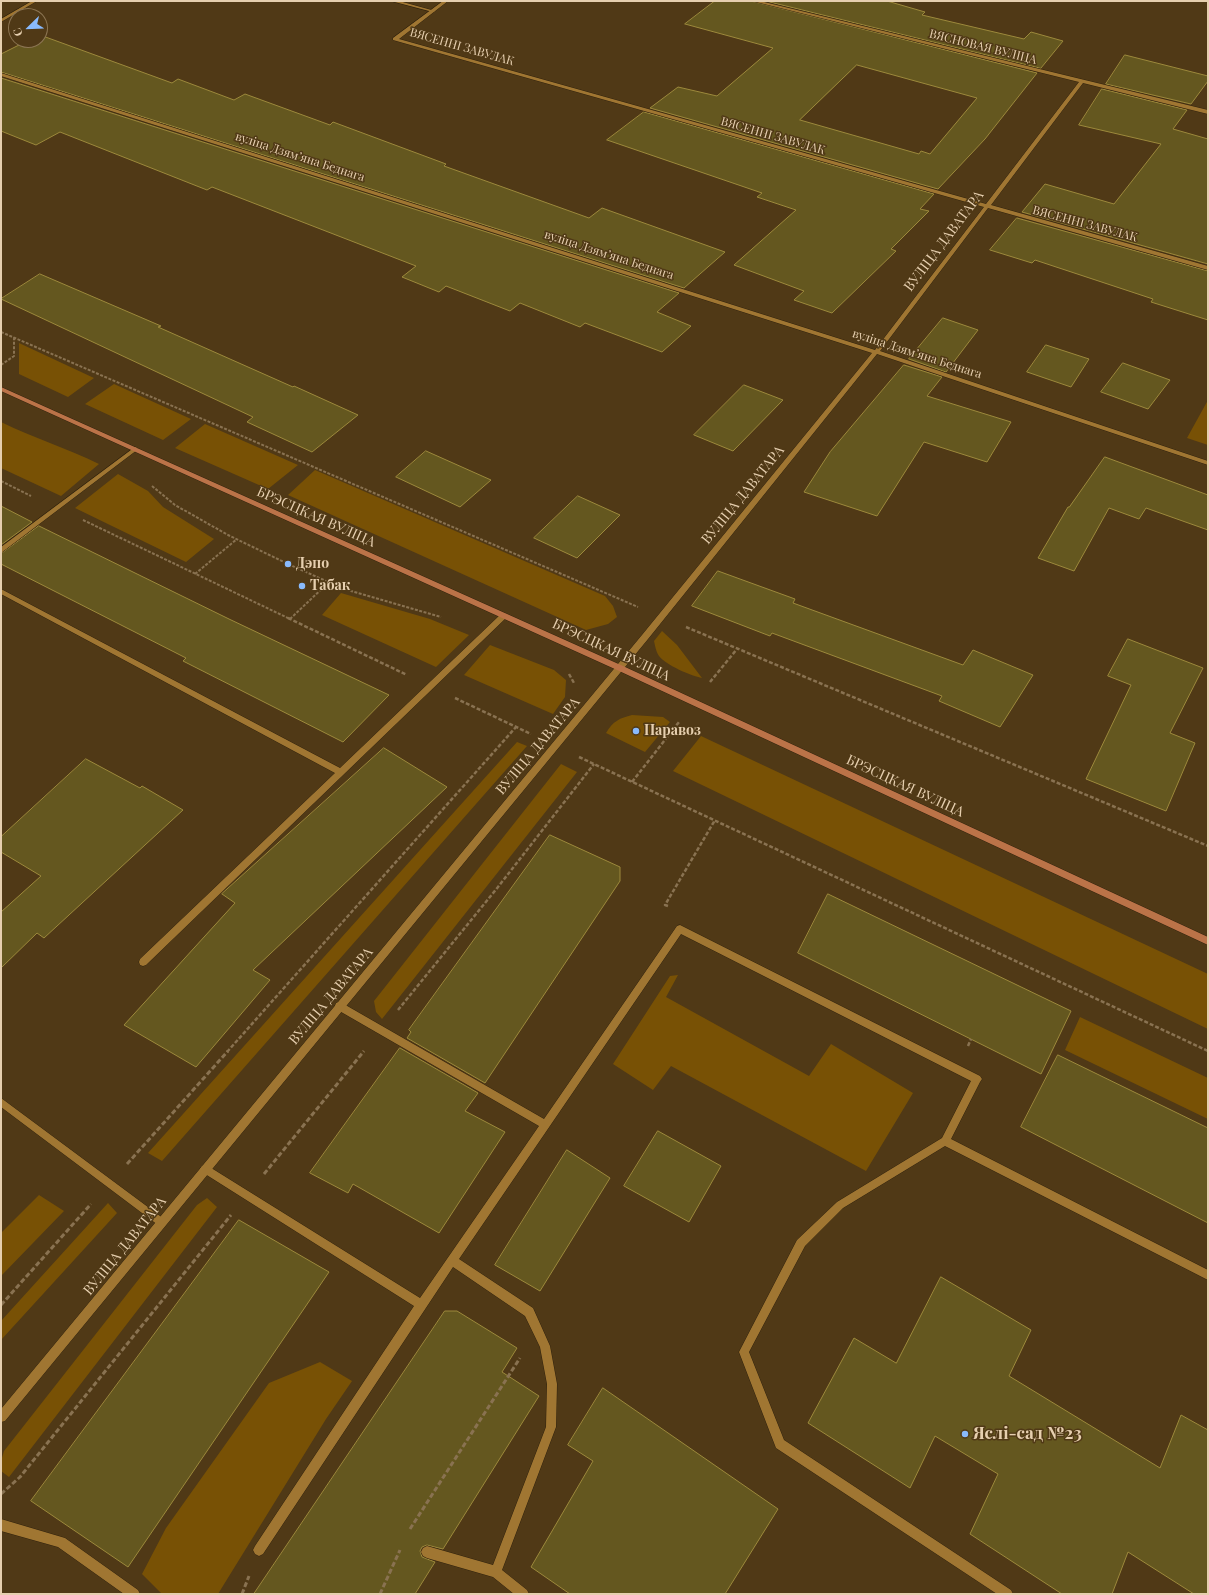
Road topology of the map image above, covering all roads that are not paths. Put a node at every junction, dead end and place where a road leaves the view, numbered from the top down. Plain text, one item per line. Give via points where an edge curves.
1 (35, 1) edge
2 (393, 1) edge
3 (446, 1) edge
4 (754, 1) edge
5 (433, 11) junction
6 (1, 20) edge
7 (1, 74) edge
8 (1082, 81) junction
9 (1208, 112) edge
10 (986, 207) junction
11 (1208, 268) edge
12 (876, 352) junction
13 (1, 389) edge
14 (135, 449) junction
15 (1208, 463) edge
16 (1, 551) edge
17 (1, 591) edge
18 (504, 616) junction
19 (620, 668) junction
20 (341, 772) junction
21 (1208, 941) edge
22 (143, 962) dead end
23 (339, 1006) junction
24 (1, 1102) edge
25 (545, 1125) junction
26 (945, 1141) junction
27 (205, 1169) junction
28 (161, 1222) junction
29 (452, 1260) junction
30 (1208, 1275) edge
31 (421, 1305) junction
32 (1, 1417) edge
33 (1, 1524) edge
34 (259, 1550) dead end
35 (427, 1552) dead end
36 (496, 1572) junction
37 (134, 1594) edge
38 (523, 1594) edge
39 (1007, 1594) edge

1 - 6 street
2 - 5 street
3 - 5 street, ВЯСЕННІ ЗАВУЛАК
4 - 8 street, ВЯСНОВАЯ ВУЛІЦА
5 - 10 street, ВЯСЕННІ ЗАВУЛАК via 395,39
7 - 12 street, вуліца Дзямʼяна Беднага
8 - 9 street, ВЯСНОВАЯ ВУЛІЦА
8 - 10 street, ВУЛІЦА ДАВАТАРА
10 - 11 street, ВЯСЕННІ ЗАВУЛАК
10 - 12 street, ВУЛІЦА ДАВАТАРА
12 - 15 street, вуліца Дзямʼяна Беднага
12 - 19 street, ВУЛІЦА ДАВАТАРА
13 - 14 main road, БРЭСЦКАЯ ВУЛІЦА
14 - 16 street
14 - 18 main road, БРЭСЦКАЯ ВУЛІЦА
17 - 20 street
18 - 19 main road, БРЭСЦКАЯ ВУЛІЦА
18 - 20 street
19 - 21 main road, БРЭСЦКАЯ ВУЛІЦА
19 - 23 street, ВУЛІЦА ДАВАТАРА
20 - 22 street
23 - 25 street
23 - 27 street, ВУЛІЦА ДАВАТАРА
24 - 28 street
25 - 26 street via 680,929 976,1079
25 - 29 street
26 - 30 street
26 - 39 street via 840,1205 801,1243 744,1352 780,1444
27 - 28 street, ВУЛІЦА ДАВАТАРА
27 - 31 street
28 - 32 street, ВУЛІЦА ДАВАТАРА
29 - 31 street
29 - 36 street via 529,1312 545,1346 552,1384 551,1427
31 - 34 street
33 - 37 street via 61,1542
35 - 36 street
36 - 38 street

